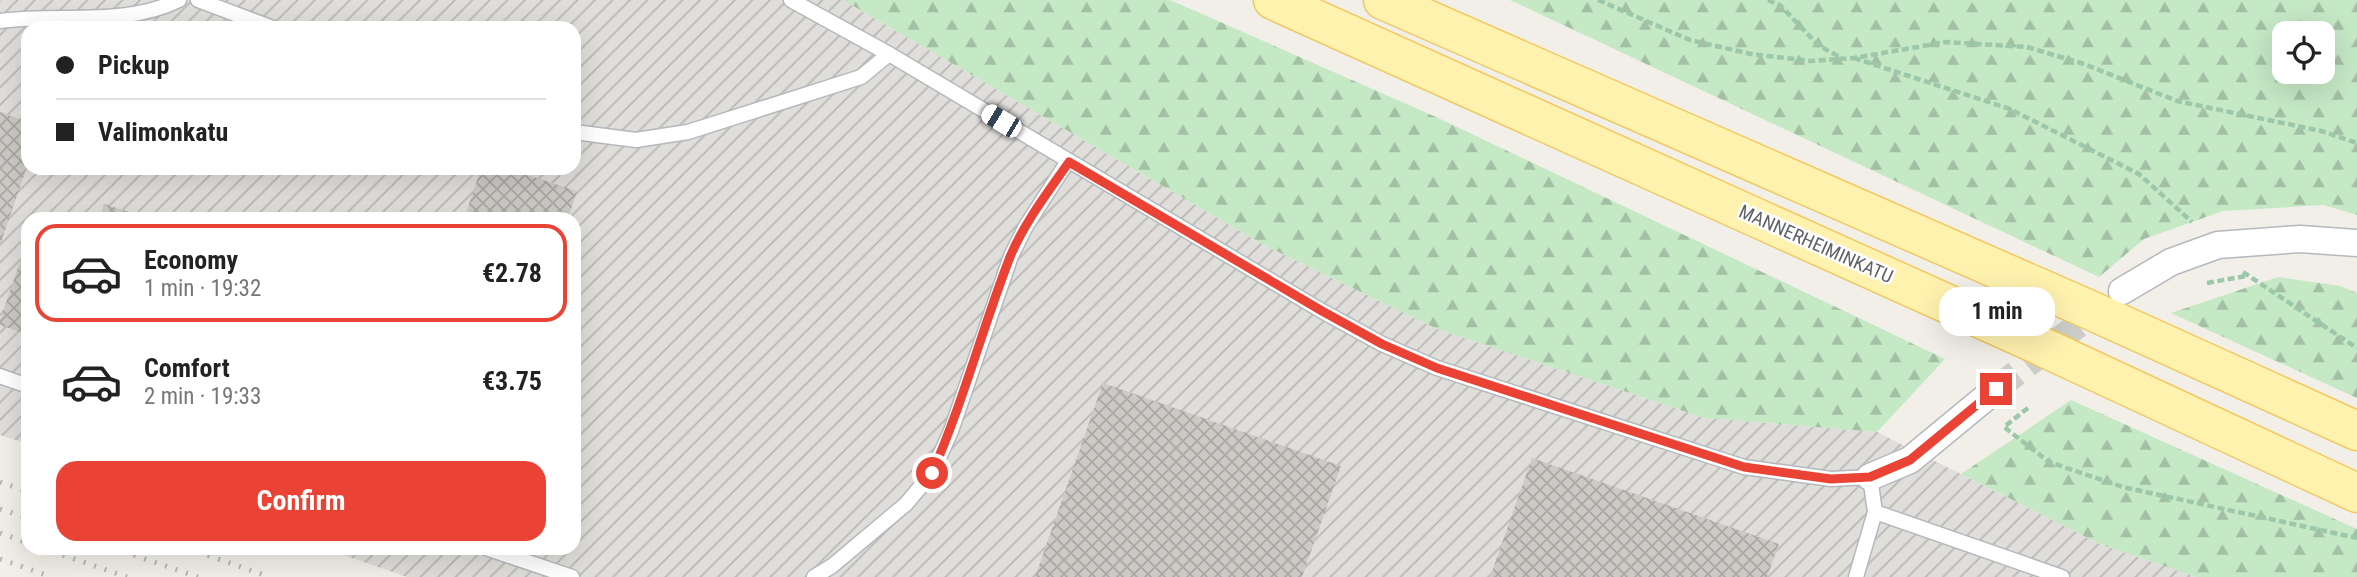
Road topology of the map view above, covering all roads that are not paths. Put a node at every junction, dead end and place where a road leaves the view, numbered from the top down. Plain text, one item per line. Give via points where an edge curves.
1 (179, 0) edge
2 (198, 0) edge
3 (791, 0) edge
4 (1273, 0) edge
5 (1383, 0) edge
6 (0, 21) edge
7 (254, 21) edge
8 (889, 54) junction
9 (581, 133) edge
10 (1069, 162) junction
11 (2357, 243) edge
12 (2122, 290) tunnel mouth
13 (0, 376) edge
14 (21, 384) edge
15 (1996, 389) tunnel mouth
16 (2357, 431) edge
17 (1870, 477) junction
18 (2357, 493) edge
19 (1875, 512) junction
20 (507, 555) edge
21 (572, 577) edge
22 (814, 577) edge
23 (1856, 577) edge
24 (2062, 577) edge

1 - 6 lane via 130,16
2 - 7 lane
3 - 8 lane
4 - 18 main road, MANNERHEIMINKATU
5 - 16 main road
8 - 9 lane via 861,77 688,132 636,140
8 - 10 lane
10 - 17 lane via 1322,311 1437,368 1744,467 1831,479
10 - 22 lane via 1011,256 932,473 906,504
11 - 12 street via 2300,239 2218,245 2171,262
13 - 14 lane
15 - 17 street via 1910,460
17 - 19 lane
19 - 23 lane
19 - 24 lane
20 - 21 lane

